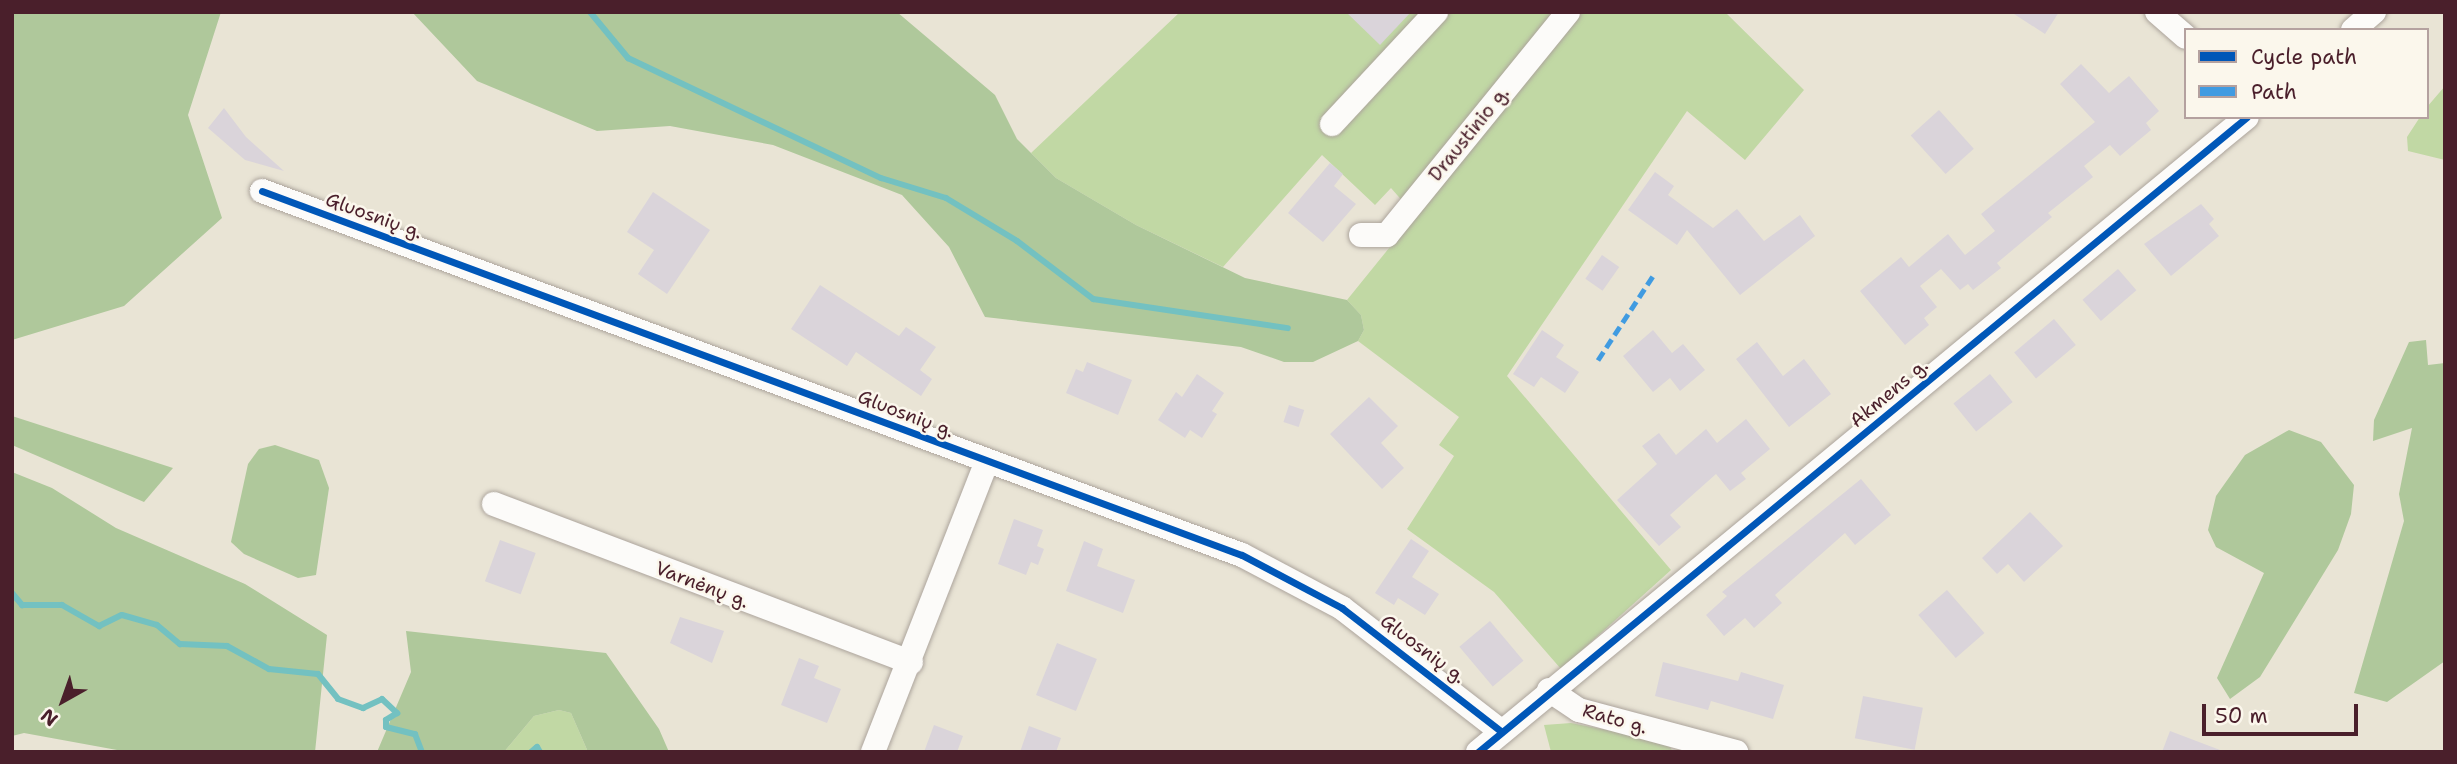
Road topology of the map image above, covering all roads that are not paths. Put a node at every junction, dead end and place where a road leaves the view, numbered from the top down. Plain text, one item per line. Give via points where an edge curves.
1 (1436, 12) edge
2 (1568, 12) edge
3 (2157, 12) edge
4 (2374, 12) edge
5 (2355, 28) edge
6 (2184, 35) edge
7 (2245, 119) edge
8 (1332, 124) dead end
9 (262, 191) dead end
10 (1361, 235) dead end
11 (986, 463) junction
12 (494, 504) dead end
13 (911, 662) junction
14 (1549, 690) junction
15 (1502, 732) junction
16 (1688, 746) edge
17 (873, 752) edge
18 (1478, 752) edge
19 (1736, 752) edge

1 - 8 street
2 - 10 street, Draustinio g. via 1387,234
3 - 6 street
4 - 5 street
7 - 14 street, Akmens g.
9 - 11 street, Gluosnių g.
11 - 13 street
11 - 15 street, Gluosnių g. via 1103,503 1264,567 1342,608
12 - 13 street, Varnėnų g.
13 - 17 street via 898,682
14 - 15 street
14 - 16 street, Rato g. via 1578,710
15 - 18 street
16 - 19 street, Rato g.

